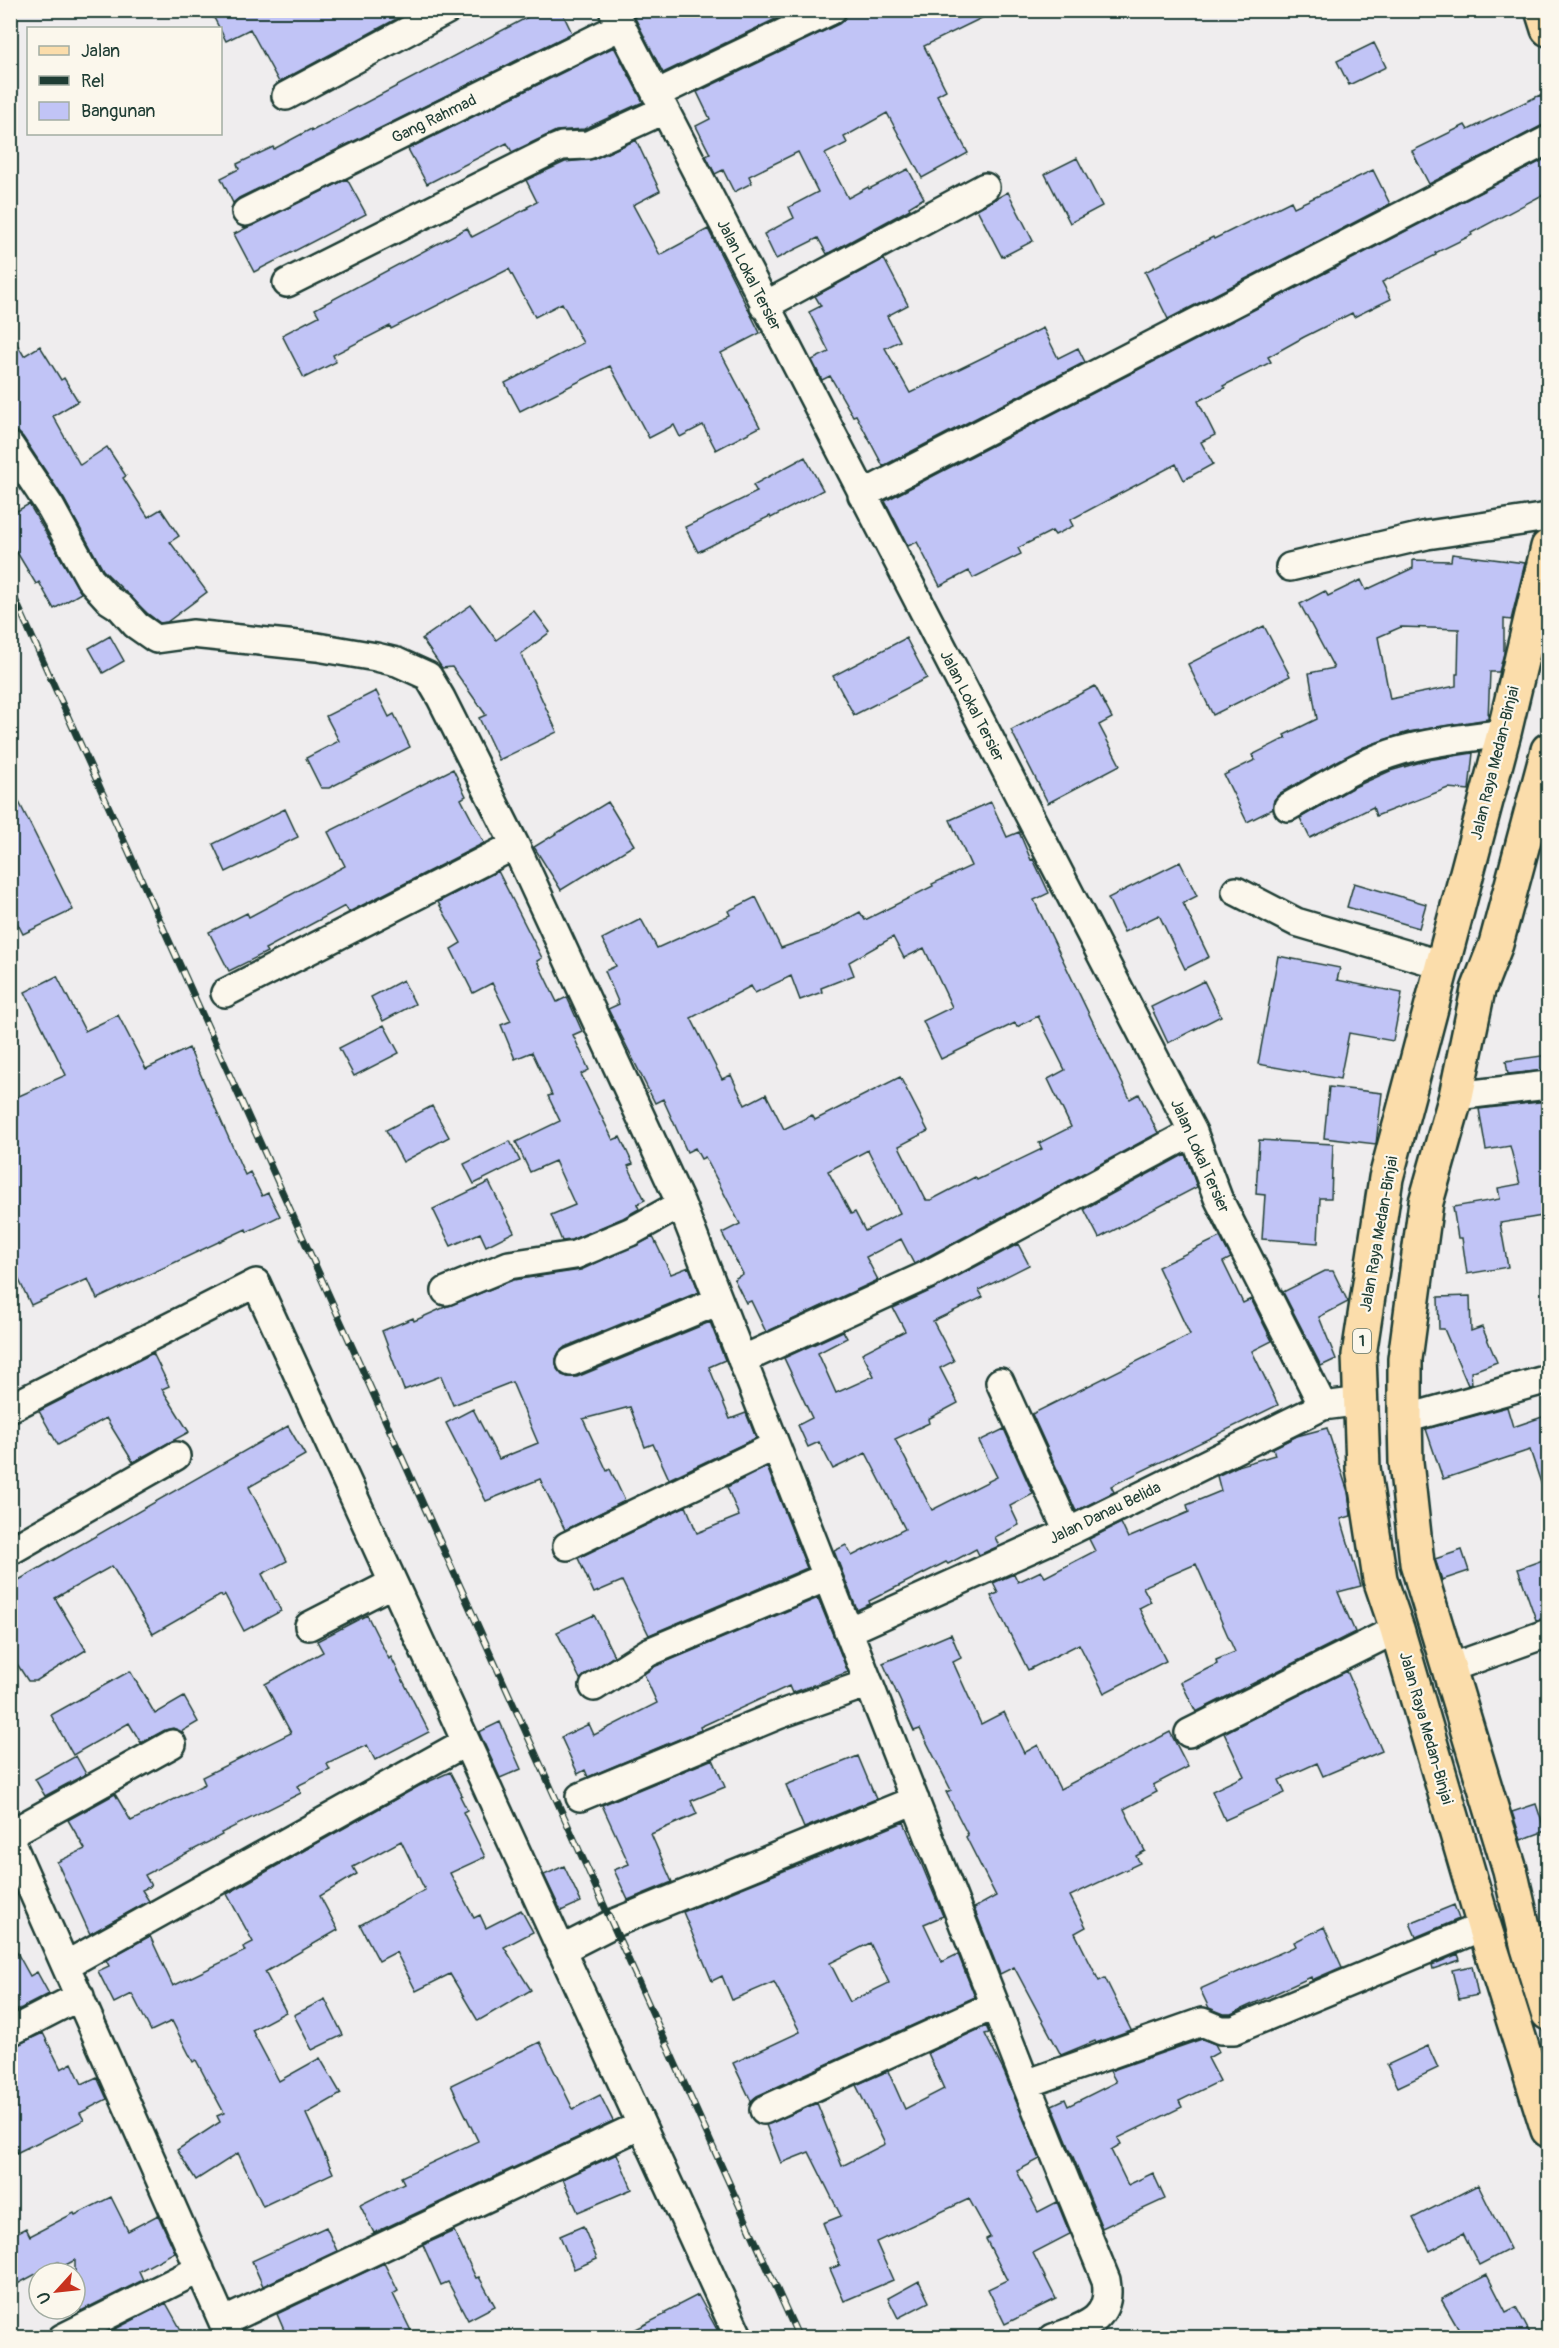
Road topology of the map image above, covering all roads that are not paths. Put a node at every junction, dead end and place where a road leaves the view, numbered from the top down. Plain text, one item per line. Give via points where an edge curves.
1 (447, 10) edge
2 (832, 10) edge
3 (1542, 10) edge
4 (617, 18) edge
5 (1548, 29) edge
6 (286, 96) dead end
7 (660, 102) junction
8 (1548, 140) edge
9 (985, 187) dead end
10 (246, 212) dead end
11 (287, 283) dead end
12 (764, 306) junction
13 (10, 446) edge
14 (862, 495) junction
15 (1548, 517) edge
16 (1548, 547) edge
17 (1290, 567) dead end
18 (1504, 733) junction
19 (1548, 750) edge
20 (1288, 807) dead end
21 (514, 845) junction
22 (1236, 891) dead end
23 (1443, 964) junction
24 (225, 993) dead end
25 (1548, 1085) edge
26 (1456, 1096) junction
27 (1193, 1132) junction
28 (681, 1204) junction
29 (446, 1291) dead end
30 (719, 1301) junction
31 (742, 1359) junction
32 (571, 1362) dead end
33 (1548, 1379) edge
34 (1000, 1382) dead end
35 (1362, 1401) junction
36 (1323, 1406) junction
37 (10, 1408) edge
38 (1405, 1419) junction
39 (776, 1446) junction
40 (176, 1456) dead end
41 (1068, 1532) junction
42 (567, 1546) dead end
43 (10, 1551) edge
44 (827, 1577) junction
45 (393, 1582) junction
46 (309, 1626) dead end
47 (1397, 1629) junction
48 (848, 1631) junction
49 (1548, 1632) edge
50 (1447, 1669) junction
51 (869, 1683) junction
52 (594, 1687) dead end
53 (1189, 1733) dead end
54 (466, 1742) junction
55 (172, 1744) dead end
56 (580, 1797) dead end
57 (915, 1800) junction
58 (10, 1834) edge
59 (10, 1840) edge
60 (17, 1873) edge
61 (1484, 1926) junction
62 (561, 1950) junction
63 (66, 1965) junction
64 (80, 1996) junction
65 (995, 2005) junction
66 (1547, 2006) edge
67 (10, 2032) edge
68 (1026, 2084) junction
69 (764, 2110) dead end
70 (641, 2125) junction
71 (1548, 2130) edge
72 (200, 2269) junction
73 (227, 2330) edge
74 (62, 2337) edge
75 (739, 2337) edge
76 (1053, 2337) edge

1 - 6 street
2 - 7 street
3 - 5 main road
4 - 7 street, Jalan Lokal Tersier
4 - 10 street, Gang Rahmad
7 - 11 street via 588,146 552,150
7 - 12 street, Jalan Lokal Tersier
8 - 14 street
9 - 12 street
12 - 14 street, Jalan Lokal Tersier
13 - 21 street via 51,508 90,579 136,625 156,639 192,634 317,647 397,662 428,676
14 - 27 street, Jalan Lokal Tersier
15 - 17 street via 1427,535
16 - 18 main road, Jalan Raya Medan-Binjai / 1
18 - 20 street via 1398,751
18 - 23 main road, Jalan Raya Medan-Binjai / 1
19 - 26 main road via 1496,944 1478,990
21 - 24 street
21 - 28 street
22 - 23 street via 1296,922
23 - 35 main road, Jalan Raya Medan-Binjai / 1 via 1386,1178 1359,1355
25 - 26 street
26 - 38 main road via 1426,1202 1405,1359
27 - 31 street via 927,1275
27 - 36 street, Jalan Lokal Tersier via 1218,1198
28 - 29 street via 582,1253 509,1265
28 - 30 street
30 - 31 street
30 - 32 street
31 - 39 street
33 - 38 street
34 - 41 street
35 - 36 street, Jalan Danau Belida
35 - 47 main road, Jalan Raya Medan-Binjai / 1 via 1363,1468 1380,1579
36 - 41 street, Jalan Danau Belida
37 - 45 street via 256,1283
38 - 50 main road via 1416,1563
39 - 42 street
39 - 44 street
40 - 43 street
41 - 48 street, Jalan Danau Belida
44 - 48 street
44 - 52 street via 649,1652
45 - 46 street
45 - 54 street
47 - 53 street
47 - 61 main road, Jalan Raya Medan-Binjai / 1
48 - 51 street
49 - 50 street
50 - 66 main road via 1510,1870 1528,1948
51 - 56 street via 778,1715
51 - 57 street
54 - 62 street
54 - 63 street
55 - 58 street
57 - 62 street via 614,1923
57 - 65 street
59 - 60 street
60 - 63 street
61 - 68 street via 1234,2030 1221,2030 1202,2022
61 - 71 main road, Jalan Raya Medan-Binjai / 1
62 - 70 street
63 - 64 street
64 - 67 street
64 - 72 street
65 - 68 street
65 - 69 street
68 - 76 street via 1106,2280 1108,2300 1102,2312 1092,2322
70 - 73 street
70 - 75 street
72 - 73 street
72 - 74 street

